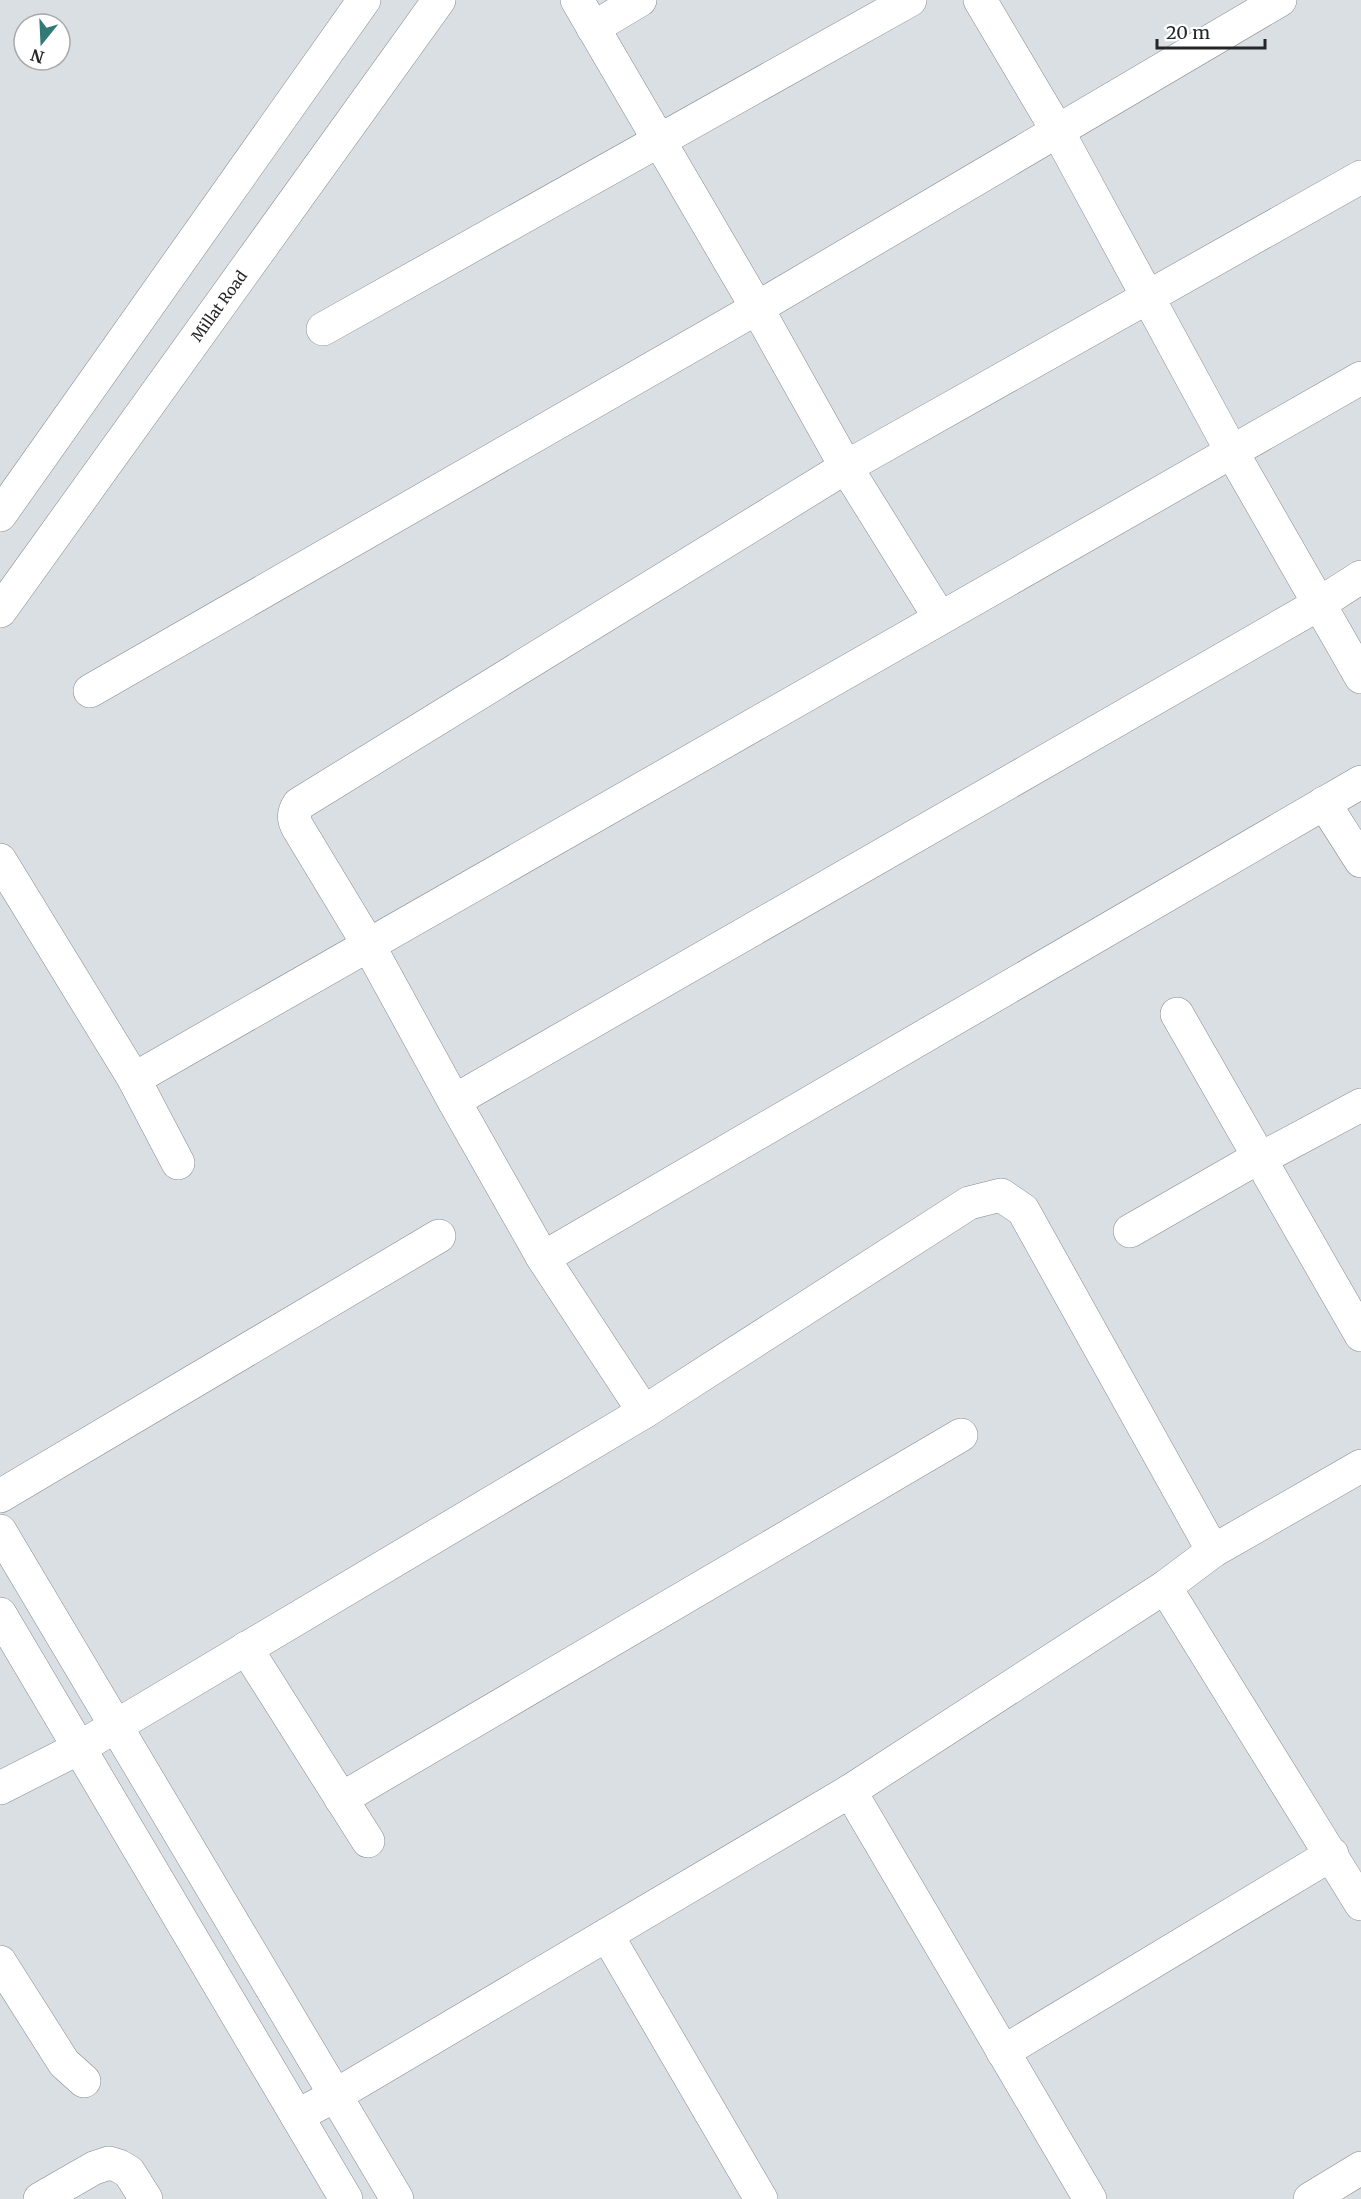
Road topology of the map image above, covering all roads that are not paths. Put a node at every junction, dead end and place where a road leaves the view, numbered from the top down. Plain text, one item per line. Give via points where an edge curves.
1 (364, 0) edge
2 (439, 0) edge
3 (577, 0) edge
4 (640, 0) edge
5 (910, 0) edge
6 (980, 0) edge
7 (1280, 0) edge
8 (593, 28) junction
9 (1057, 130) junction
10 (659, 141) junction
11 (1361, 177) edge
12 (1148, 297) junction
13 (757, 308) junction
14 (323, 329) dead end
15 (1361, 378) edge
16 (1232, 452) junction
17 (846, 467) junction
18 (0, 515) edge
19 (1361, 577) edge
20 (1319, 604) junction
21 (0, 612) edge
22 (940, 618) junction
23 (1361, 677) edge
24 (90, 691) dead end
25 (1361, 782) edge
26 (1324, 803) junction
27 (0, 860) edge
28 (1361, 861) edge
29 (368, 944) junction
30 (1177, 1014) dead end
31 (134, 1079) junction
32 (454, 1101) junction
33 (1361, 1105) edge
34 (1253, 1162) junction
35 (178, 1163) dead end
36 (1131, 1231) dead end
37 (440, 1236) dead end
38 (543, 1258) junction
39 (1361, 1335) edge
40 (644, 1412) junction
41 (961, 1436) dead end
42 (1361, 1466) edge
43 (0, 1496) edge
44 (0, 1531) edge
45 (1213, 1551) junction
46 (1165, 1587) junction
47 (0, 1614) edge
48 (246, 1648) junction
49 (115, 1725) junction
50 (79, 1748) junction
51 (0, 1788) edge
52 (850, 1791) junction
53 (341, 1799) junction
54 (368, 1841) dead end
55 (1332, 1854) junction
56 (1361, 1904) edge
57 (607, 1935) junction
58 (0, 1962) edge
59 (9, 1995) edge
60 (1003, 2052) junction
61 (84, 2081) dead end
62 (336, 2095) junction
63 (297, 2116) junction
64 (1361, 2169) edge
65 (40, 2199) edge
66 (146, 2199) edge
67 (346, 2199) edge
68 (397, 2199) edge
69 (761, 2199) edge
70 (1090, 2199) edge
71 (1310, 2199) edge

1 - 18 street
2 - 21 street, Millat Road
3 - 8 street
4 - 8 street
5 - 10 street
6 - 9 street
7 - 9 street
8 - 10 street
9 - 12 street
9 - 13 street
10 - 13 street
10 - 14 street
11 - 12 street
12 - 16 street
12 - 17 street
13 - 17 street
13 - 24 street
15 - 16 street
16 - 20 street
16 - 22 street
17 - 22 street
17 - 29 street via 299,804 294,817 297,828
19 - 20 street
20 - 23 street
20 - 32 street
22 - 29 street
25 - 26 street
26 - 28 street
26 - 38 street
27 - 31 street
29 - 31 street
29 - 32 street
30 - 34 street
31 - 35 street
32 - 38 street
33 - 34 street
34 - 36 street
34 - 39 street
37 - 43 street
38 - 40 street
40 - 45 street via 969,1203 1001,1195 1023,1210
40 - 48 street
41 - 53 street
42 - 45 street
44 - 49 street
45 - 46 street
46 - 52 street
46 - 55 street
47 - 50 street
48 - 49 street
48 - 53 street
49 - 50 street
49 - 62 street
50 - 51 street
50 - 63 street
52 - 57 street
52 - 60 street
53 - 54 street
55 - 56 street
55 - 60 street
57 - 62 street
57 - 69 street
58 - 59 street
59 - 61 street via 64,2063
60 - 70 street
62 - 63 street
62 - 68 street
63 - 67 street
64 - 71 street
65 - 66 street via 109,2163 129,2172

